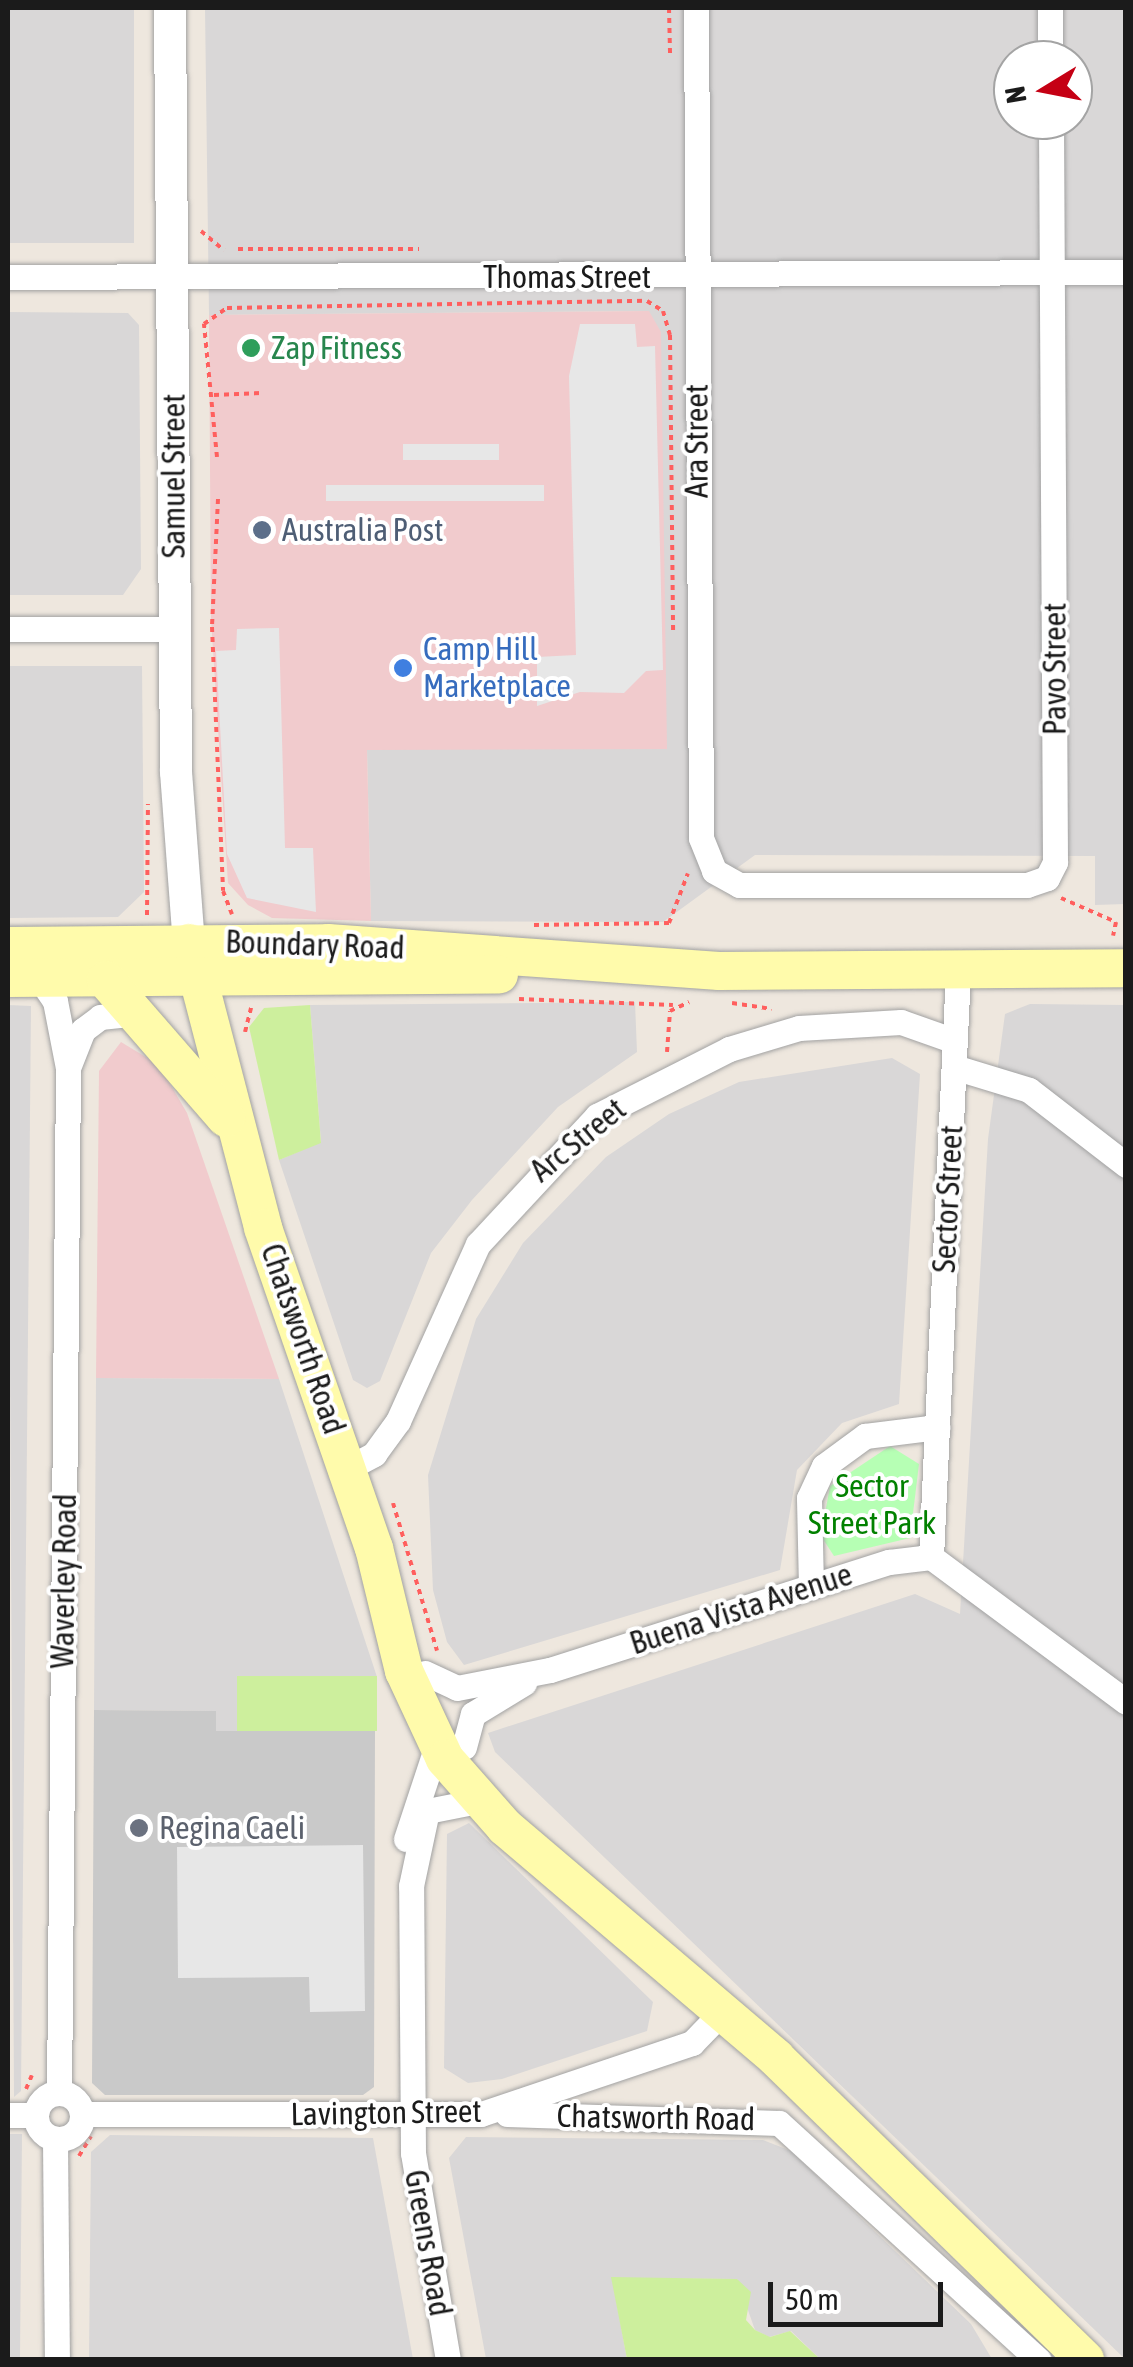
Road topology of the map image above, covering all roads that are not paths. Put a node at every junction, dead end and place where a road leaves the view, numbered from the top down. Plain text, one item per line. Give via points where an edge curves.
1 (170, 8) edge
2 (696, 8) edge
3 (1050, 8) edge
4 (1050, 40) edge
5 (1051, 140) edge
6 (1126, 272) edge
7 (1052, 273) junction
8 (699, 276) junction
9 (8, 277) edge
10 (173, 278) junction
11 (175, 628) junction
12 (8, 629) edge
13 (702, 869) joint
14 (189, 943) junction
15 (8, 946) edge
16 (1114, 954) edge
17 (621, 966) junction
18 (958, 971) junction
19 (24, 978) edge
20 (106, 980) junction
21 (199, 980) junction
22 (136, 1013) junction
23 (955, 1054) junction
24 (68, 1068) junction
25 (234, 1129) junction
26 (1126, 1165) edge
27 (937, 1426) junction
28 (348, 1468) junction
29 (374, 1548) junction
30 (931, 1558) junction
31 (812, 1587) junction
32 (434, 1668) junction
33 (550, 1670) junction
34 (1126, 1702) edge
35 (450, 1746) junction
36 (478, 1801) junction
37 (411, 1886) junction
38 (615, 1914) junction
39 (723, 2011) junction
40 (59, 2093) junction
41 (481, 2114) junction
42 (8, 2115) edge
43 (36, 2116) junction
44 (411, 2117) junction
45 (87, 2122) junction
46 (55, 2139) junction
47 (999, 2326) junction
48 (54, 2354) edge
49 (448, 2360) edge
50 (1018, 2360) edge
51 (1039, 2360) edge
52 (1085, 2360) edge

1 - 10 street, Samuel Street
2 - 8 street, Ara Street
3 - 4 street
5 - 7 street, Pavo Street
6 - 7 street, Thomas Street
7 - 8 street, Thomas Street
7 - 13 street, Pavo Street via 1057,847 1046,878 739,885
8 - 10 street, Thomas Street
8 - 13 street, Ara Street
9 - 10 street, Thomas Street
10 - 11 street, Samuel Street
11 - 12 street
11 - 14 street, Samuel Street
14 - 15 main road, Boundary Road
14 - 17 main road, Boundary Road via 518,954
14 - 21 main road, Chatsworth Road
16 - 18 main road, Boundary Road
17 - 18 main road, Boundary Road
17 - 21 main road, Boundary Road
18 - 23 street, Sector Street
19 - 20 main road, Boundary Road
19 - 24 street, Waverley Road via 56,1001
20 - 21 main road, Boundary Road
20 - 22 main road, Chatsworth Road
21 - 25 main road, Chatsworth Road
22 - 24 street, Waverley Road via 100,1017 84,1030
22 - 25 main road, Chatsworth Road
23 - 26 street, Arc Street via 1029,1090
23 - 27 street, Sector Street
23 - 28 street, Arc Street via 901,1022 799,1028 676,1072 598,1116 516,1194 458,1277 385,1443
24 - 40 street, Waverley Road
25 - 28 main road, Chatsworth Road
27 - 30 street, Sector Street
27 - 31 street via 865,1436 824,1466 809,1498
28 - 29 main road, Chatsworth Road
29 - 32 main road, Chatsworth Road
29 - 35 main road, Chatsworth Road via 392,1632
30 - 31 street, Buena Vista Avenue
30 - 34 street
31 - 33 street, Buena Vista Avenue
32 - 33 street, Buena Vista Avenue via 457,1688
32 - 35 main road, Chatsworth Road
33 - 35 street, Buena Vista Avenue via 476,1711
35 - 36 main road, Chatsworth Road
35 - 37 street, Greens Road via 406,1821
35 - 38 main road, Chatsworth Road
36 - 37 street, Greens Road via 428,1812
36 - 38 main road, Chatsworth Road
37 - 44 street, Greens Road
38 - 39 main road, Chatsworth Road
39 - 41 street, Lavington Street via 692,2043
39 - 52 main road, Chatsworth Road
40 - 43 street
40 - 45 street
41 - 44 street, Lavington Street
41 - 47 street, Chatsworth Road via 779,2123
42 - 43 street
43 - 46 street
44 - 45 street, Lavington Street
44 - 49 street, Greens Road
45 - 46 street
46 - 48 street
47 - 50 street
47 - 51 street, Chatsworth Road

